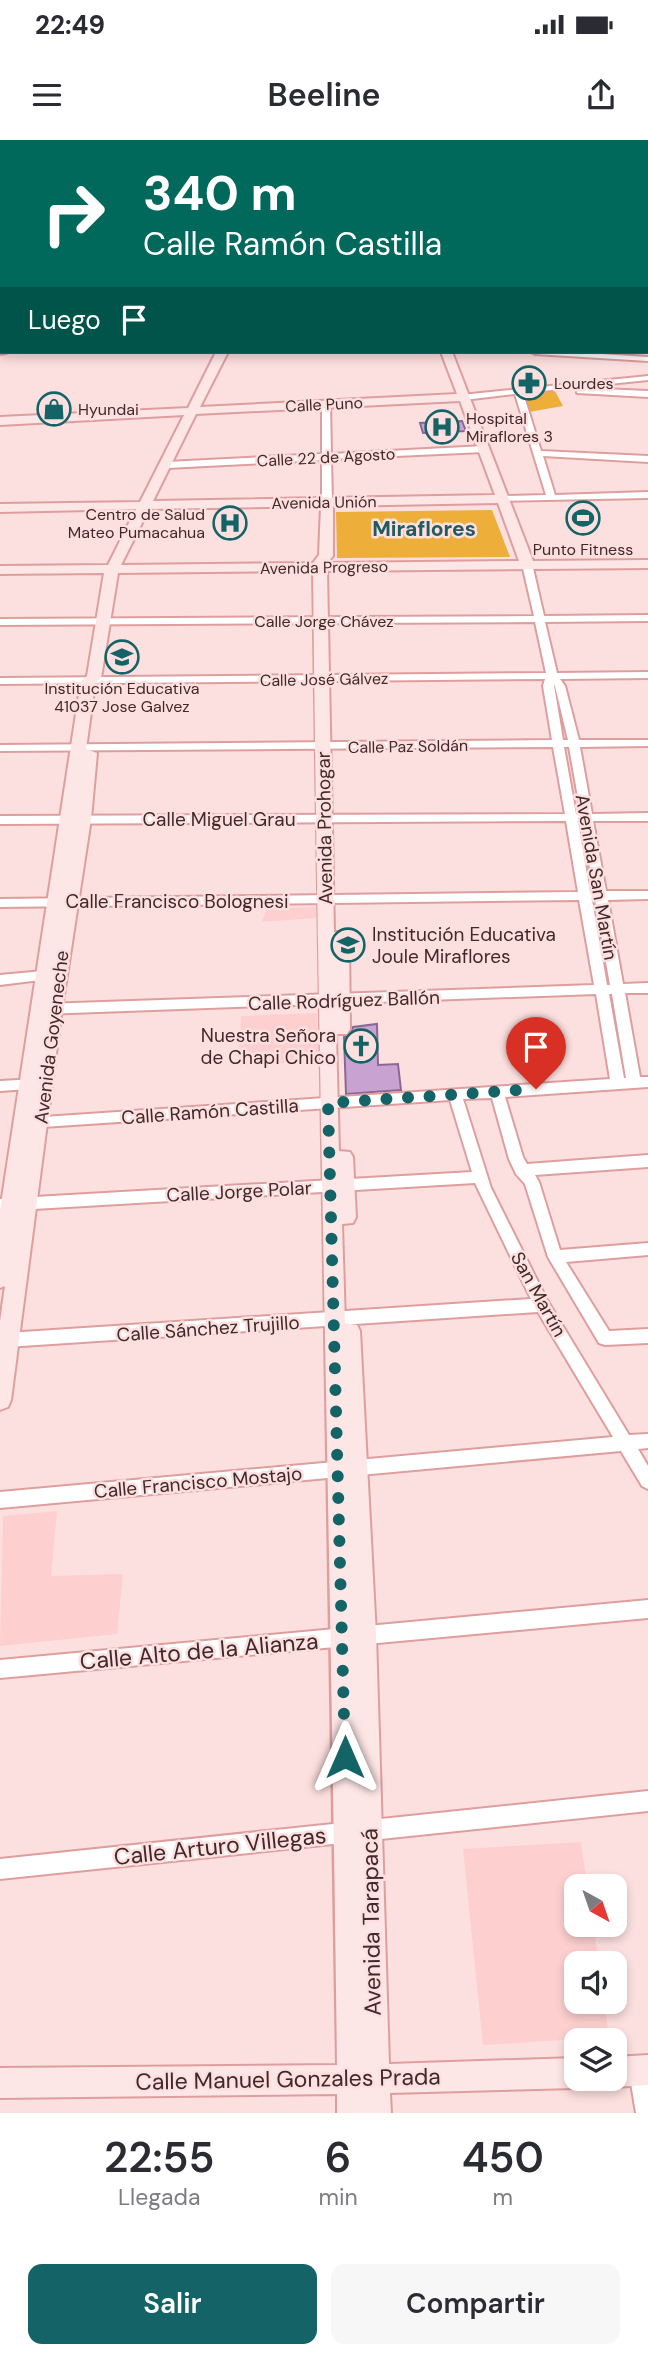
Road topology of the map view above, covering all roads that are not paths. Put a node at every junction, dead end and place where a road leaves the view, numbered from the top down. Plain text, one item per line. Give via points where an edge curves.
1 (530, 140) edge
2 (542, 140) edge
3 (221, 354) edge
4 (448, 354) edge
5 (602, 354) edge
6 (636, 355) edge
7 (648, 359) edge
8 (648, 379) edge
9 (562, 387) junction
10 (518, 392) junction
11 (648, 394) edge
12 (464, 397) junction
13 (326, 404) junction
14 (194, 410) junction
15 (0, 421) edge
16 (484, 449) junction
17 (537, 453) junction
18 (328, 457) junction
19 (648, 458) edge
20 (167, 465) junction
21 (648, 495) edge
22 (551, 497) junction
23 (504, 499) junction
24 (327, 502) junction
25 (147, 505) junction
26 (0, 508) edge
27 (527, 562) junction
28 (648, 562) edge
29 (326, 563) junction
30 (114, 565) junction
31 (0, 567) edge
32 (648, 618) edge
33 (541, 619) junction
34 (325, 621) junction
35 (0, 622) edge
36 (105, 622) junction
37 (552, 675) junction
38 (648, 675) edge
39 (325, 679) junction
40 (94, 680) junction
41 (0, 681) edge
42 (648, 743) edge
43 (558, 744) junction
44 (574, 744) junction
45 (328, 746) junction
46 (0, 748) edge
47 (84, 748) junction
48 (571, 817) junction
49 (587, 817) junction
50 (648, 817) edge
51 (75, 819) junction
52 (329, 819) junction
53 (0, 820) edge
54 (585, 895) junction
55 (601, 895) junction
56 (648, 895) edge
57 (333, 900) junction
58 (62, 902) junction
59 (0, 903) edge
60 (43, 976) junction
61 (0, 980) edge
62 (648, 988) edge
63 (601, 990) junction
64 (618, 990) junction
65 (335, 1001) junction
66 (46, 1009) junction
67 (641, 1082) edge
68 (35, 1084) junction
69 (618, 1084) junction
70 (0, 1086) edge
71 (497, 1092) junction
72 (455, 1095) junction
73 (333, 1103) junction
74 (32, 1123) junction
75 (648, 1161) edge
76 (521, 1170) junction
77 (478, 1177) junction
78 (338, 1186) junction
79 (13, 1204) edge
80 (648, 1249) edge
81 (555, 1257) junction
82 (0, 1279) edge
83 (542, 1305) junction
84 (342, 1320) junction
85 (648, 1336) edge
86 (4, 1340) edge
87 (0, 1400) edge
88 (648, 1441) edge
89 (626, 1442) junction
90 (348, 1468) junction
91 (648, 1481) edge
92 (0, 1500) edge
93 (648, 1609) edge
94 (354, 1637) junction
95 (0, 1670) edge
96 (648, 1801) edge
97 (357, 1831) junction
98 (0, 1869) edge
99 (634, 2071) edge
100 (564, 2073) edge
101 (363, 2079) junction
102 (0, 2083) edge
103 (352, 2113) edge
104 (376, 2113) edge
105 (646, 2113) edge

1 - 2 street
3 - 14 street, Avenida Goyeneche
4 - 12 street, Avenida San Martín
5 - 6 street
6 - 7 street
8 - 9 street, Calle Puno
9 - 10 street, Calle Puno
9 - 11 street via 597,394
10 - 12 street, Calle Puno
10 - 17 street
12 - 13 street, Calle Puno
12 - 16 street, Avenida San Martín
13 - 14 street, Calle Puno
13 - 18 street, Avenida Prohogar
14 - 15 street, Calle Puno
14 - 20 street, Avenida Goyeneche
16 - 18 street, Calle 22 de Agosto
16 - 23 street, Avenida San Martín
17 - 19 street
17 - 22 street
18 - 20 street, Calle 22 de Agosto
18 - 24 street, Avenida Prohogar
20 - 25 street, Avenida Goyeneche
21 - 22 street, Avenida Unión
22 - 23 street, Avenida Unión
23 - 24 street, Avenida Unión
23 - 27 street, Avenida San Martín
24 - 25 street, Avenida Unión
24 - 29 street, Avenida Prohogar
25 - 26 street, Avenida Unión
25 - 30 street, Avenida Goyeneche
27 - 28 street, Avenida Progreso
27 - 29 street, Avenida Progreso
27 - 33 street, Avenida San Martín
29 - 30 street, Avenida Progreso
29 - 34 street, Avenida Prohogar
30 - 31 street, Avenida Progreso
30 - 36 street, Avenida Goyeneche
32 - 33 street, Calle Jorge Chávez
33 - 34 street, Calle Jorge Chávez
33 - 37 street, Avenida San Martín
34 - 36 street, Calle Jorge Chávez
34 - 39 street, Avenida Prohogar
35 - 36 street, Calle Jorge Chávez
36 - 40 street, Avenida Goyeneche
37 - 38 street, Calle José Gálvez
37 - 39 street, Calle José Gálvez
37 - 43 street, Avenida San Martín via 548,686
37 - 44 street, Avenida San Martín via 561,686
39 - 40 street, Calle José Gálvez
39 - 45 street, Avenida Prohogar
40 - 41 street, Calle José Gálvez
40 - 47 street, Avenida Goyeneche
42 - 44 street, Calle Paz Soldán
43 - 44 street, Calle Paz Soldán
43 - 45 street, Calle Paz Soldán
43 - 48 street, Avenida San Martín
44 - 49 street, Avenida San Martín
45 - 47 street, Calle Paz Soldán
45 - 52 street, Avenida Prohogar
46 - 47 street, Calle Paz Soldán
47 - 51 street, Avenida Goyeneche
48 - 49 street, Calle Miguel Grau
48 - 52 street, Calle Miguel Grau
48 - 54 street, Avenida San Martín
49 - 50 street, Calle Miguel Grau
49 - 55 street, Avenida San Martín
51 - 52 street, Calle Miguel Grau
51 - 53 street, Calle Miguel Grau
51 - 58 street, Avenida Goyeneche
52 - 57 street, Avenida Prohogar
54 - 55 street, Calle Francisco Bolognesi
54 - 57 street, Calle Francisco Bolognesi
54 - 63 street, Avenida San Martín
55 - 56 street, Calle Francisco Bolognesi
55 - 64 street, Avenida San Martín
57 - 58 street, Calle Francisco Bolognesi
57 - 65 street, Avenida Prohogar
58 - 59 street, Calle Francisco Bolognesi
58 - 60 street, Avenida Goyeneche
58 - 66 street, Avenida Goyeneche
60 - 61 street
60 - 66 street, Avenida Goyeneche
62 - 64 street, Calle Rodríguez Ballón
63 - 64 street, Calle Rodríguez Ballón
63 - 65 street, Calle Rodríguez Ballón
63 - 69 street, Avenida San Martín
64 - 67 street, Avenida San Martín
65 - 66 street, Calle Rodríguez Ballón
65 - 73 street, Avenida Prohogar
66 - 68 street, Avenida Goyeneche
67 - 69 street, Calle Ramón Castilla
68 - 70 street
68 - 74 street, Avenida Goyeneche
69 - 71 street, Calle Ramón Castilla
71 - 72 street, Calle Ramón Castilla
71 - 76 street
72 - 73 street, Calle Ramón Castilla
72 - 77 street, San Martín
73 - 74 street, Calle Ramón Castilla
73 - 78 street, Avenida Tarapacá
74 - 79 street, Avenida Goyeneche
75 - 76 street
76 - 81 street via 532,1182
77 - 78 street, Calle Jorge Polar
77 - 83 street, San Martín
78 - 79 street, Calle Jorge Polar
78 - 84 street, Avenida Tarapacá
79 - 82 street, Avenida Goyeneche
79 - 86 street, Avenida Goyeneche
80 - 81 street
81 - 85 street via 606,1338
83 - 84 street, Calle Sánchez Trujillo
83 - 89 street, San Martín
84 - 86 street, Calle Sánchez Trujillo
84 - 90 street, Avenida Tarapacá
86 - 87 street, Avenida Goyeneche
88 - 89 street, Calle Francisco Mostajo
89 - 90 street, Calle Francisco Mostajo
89 - 91 street, San Martín
90 - 92 street, Calle Francisco Mostajo
90 - 94 street, Avenida Tarapacá
93 - 94 street, Calle Alto de la Alianza
94 - 95 street, Calle Alto de la Alianza
94 - 97 street, Avenida Tarapacá
96 - 97 street, Calle Arturo Villegas
97 - 98 street, Calle Arturo Villegas
97 - 101 street, Avenida Tarapacá
99 - 105 street
100 - 101 street, Calle Manuel Gonzales Prada
101 - 102 street, Calle Manuel Gonzales Prada
101 - 103 street, Avenida Tarapacá
101 - 104 street, Avenida Tarapacá

